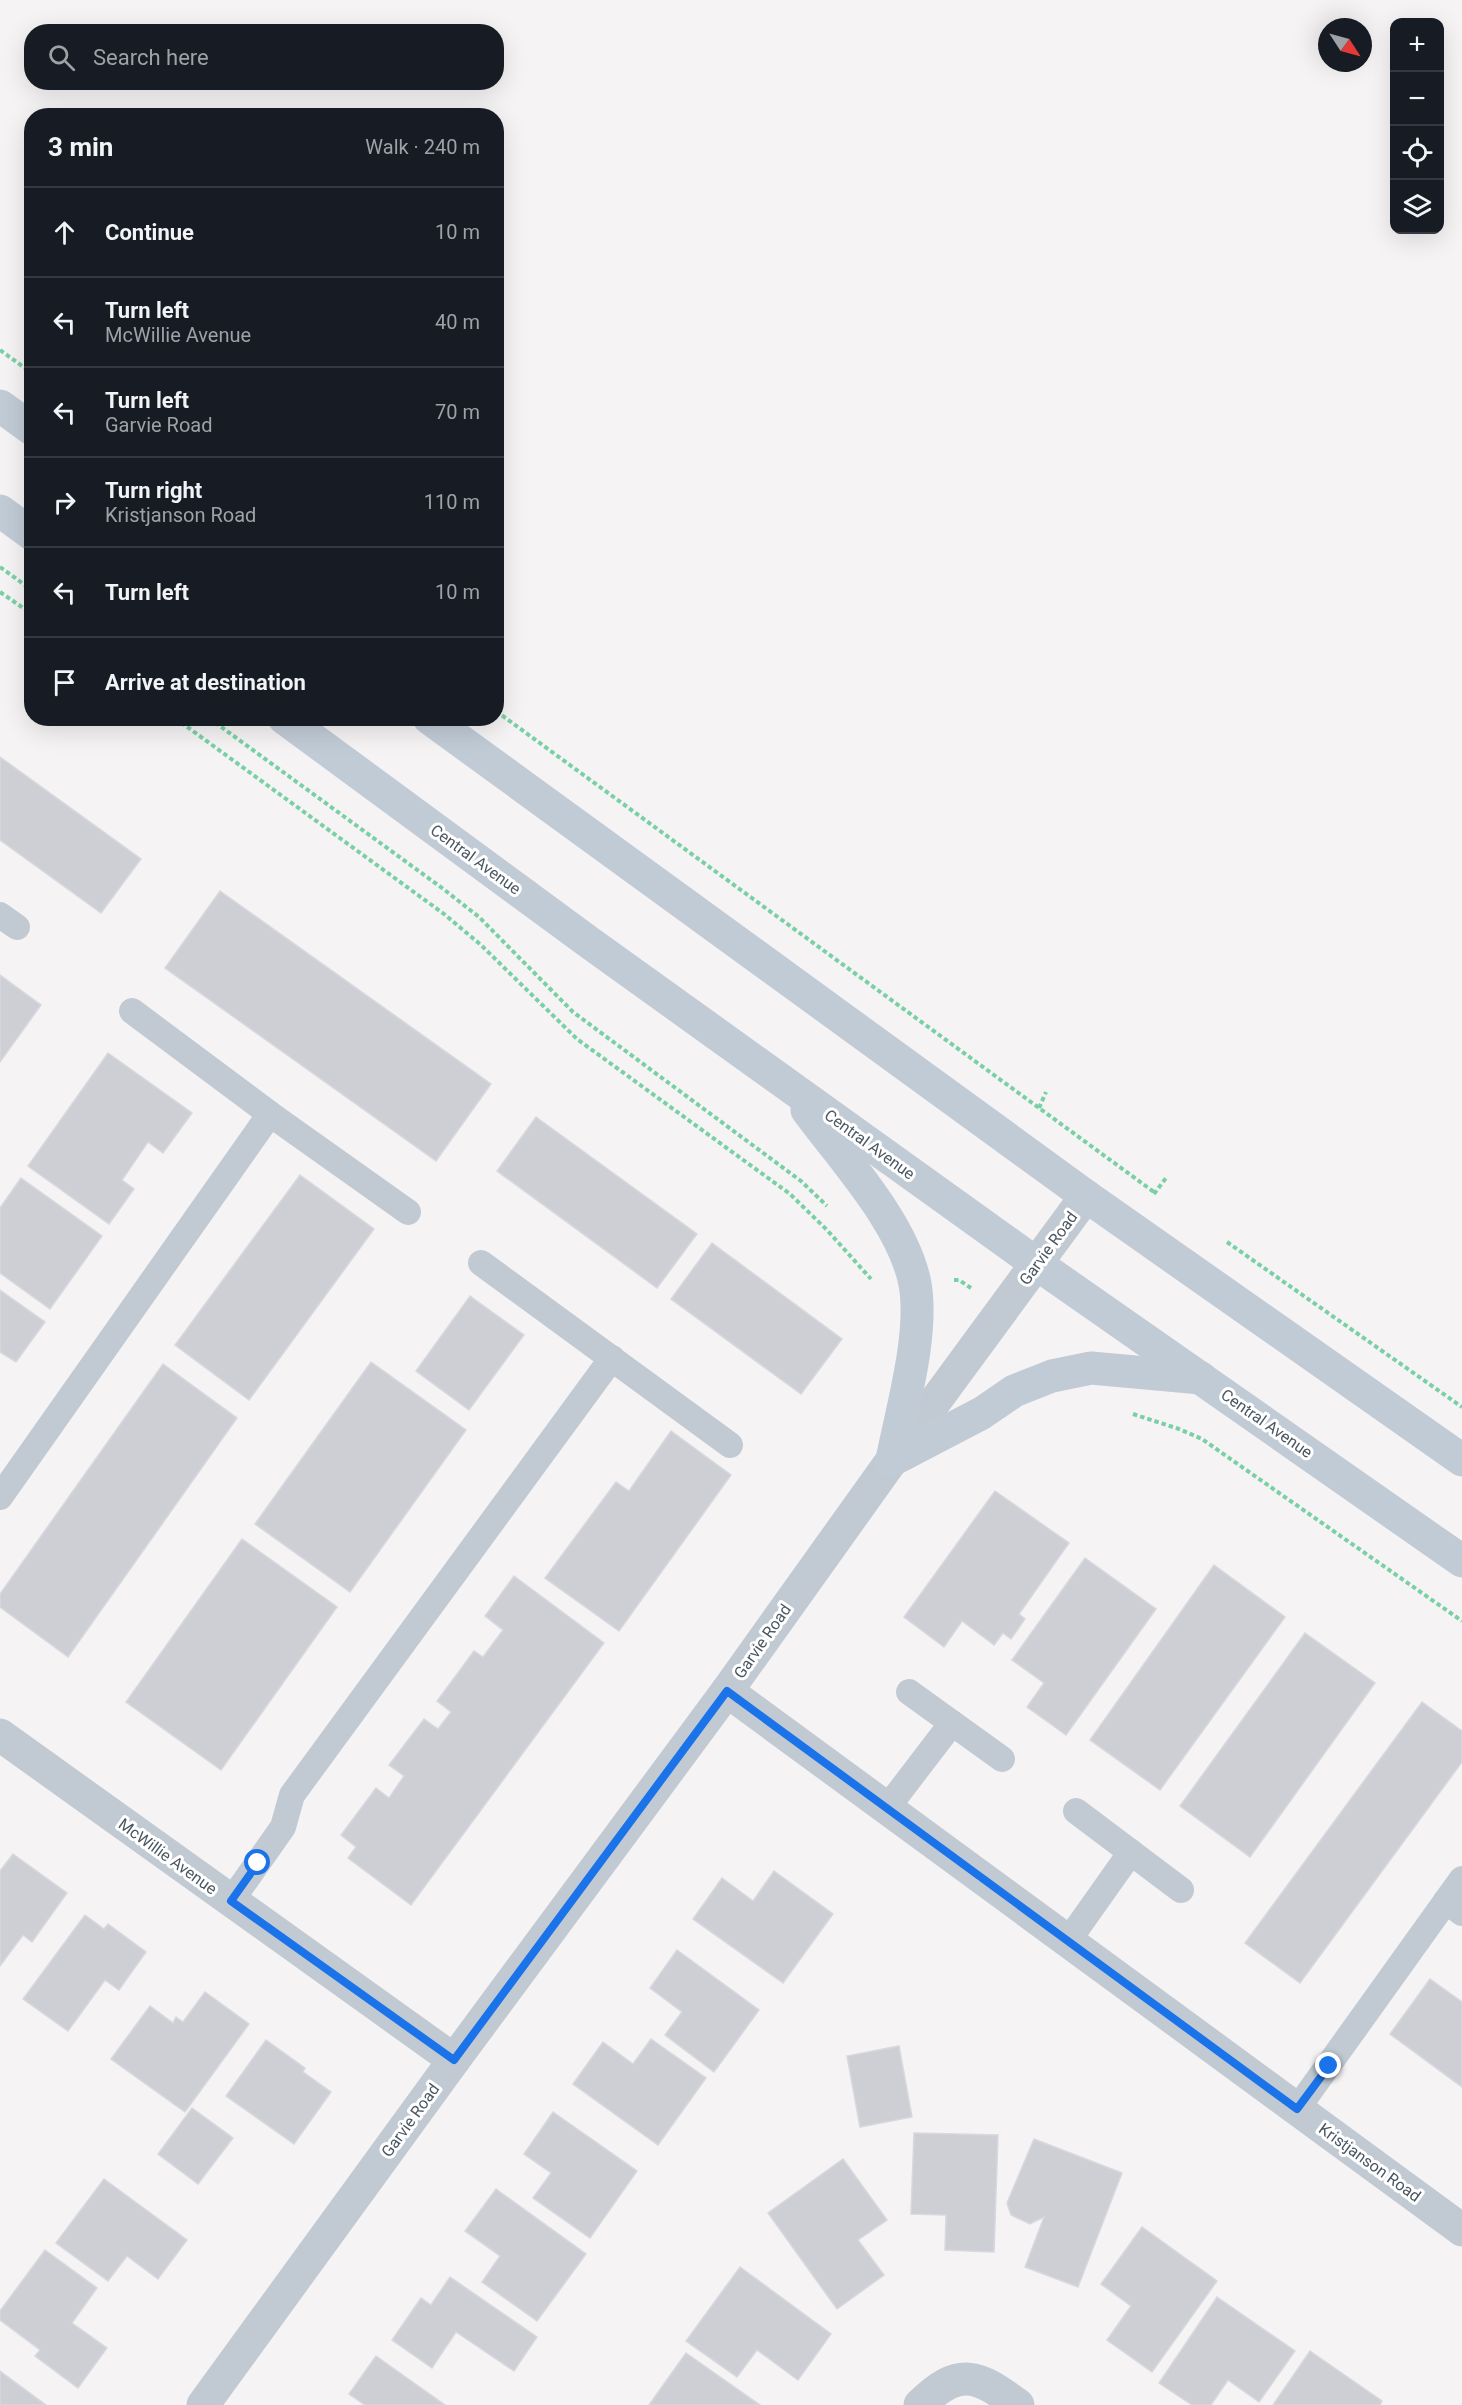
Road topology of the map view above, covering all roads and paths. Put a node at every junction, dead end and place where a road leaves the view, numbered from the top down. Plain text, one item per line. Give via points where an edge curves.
1 (0, 350) edge
2 (24, 367) edge
3 (0, 406) edge
4 (24, 423) edge
5 (0, 511) edge
6 (24, 528) edge
7 (0, 567) edge
8 (24, 584) edge
9 (0, 592) edge
10 (24, 608) edge
11 (504, 717) edge
12 (186, 726) edge
13 (219, 726) edge
14 (295, 726) edge
15 (440, 726) edge
16 (132, 1011) dead end
17 (788, 1085) junction
18 (270, 1114) junction
19 (1086, 1196) junction
20 (1165, 1199) dead end
21 (832, 1210) dead end
22 (408, 1212) dead end
23 (1222, 1239) dead end
24 (481, 1263) dead end
25 (1037, 1264) junction
26 (873, 1282) dead end
27 (612, 1358) junction
28 (1203, 1378) junction
29 (1462, 1407) edge
30 (1126, 1412) dead end
31 (730, 1444) dead end
32 (892, 1460) junction
33 (1462, 1460) edge
34 (0, 1497) edge
35 (1462, 1561) edge
36 (1462, 1620) edge
37 (727, 1691) junction
38 (909, 1692) dead end
39 (952, 1723) junction
40 (0, 1735) edge
41 (1002, 1759) dead end
42 (887, 1808) junction
43 (1076, 1810) dead end
44 (1131, 1852) junction
45 (1462, 1879) edge
46 (1181, 1890) dead end
47 (231, 1901) junction
48 (1454, 1907) edge
49 (1068, 1941) junction
50 (454, 2060) junction
51 (1297, 2109) junction
52 (1462, 2230) edge
53 (203, 2405) edge
54 (920, 2405) edge
55 (1018, 2405) edge

1 - 2 path
3 - 4 main road
5 - 6 main road
7 - 8 path
9 - 10 path
11 - 20 path
12 - 26 path via 444,914 577,1039 790,1194
13 - 21 path via 470,910 573,1012 801,1181
14 - 17 main road, Central Avenue
15 - 19 main road
16 - 18 lane
17 - 25 main road, Central Avenue
17 - 32 main road via 901,1240 915,1284 916,1334
18 - 22 lane
18 - 34 lane
19 - 25 street, Garvie Road
19 - 33 main road
23 - 29 path
24 - 27 lane
25 - 28 main road, Central Avenue
25 - 32 street, Garvie Road
27 - 31 lane
27 - 47 lane via 292,1795 284,1827
28 - 32 main road via 1091,1368 1052,1376 1014,1391 982,1413
28 - 35 main road, Central Avenue
30 - 36 path via 1202,1439
32 - 37 street, Garvie Road
37 - 42 street, Kristjanson Road
37 - 50 street, Garvie Road
38 - 39 lane
39 - 41 lane
39 - 42 lane
40 - 47 street, McWillie Avenue
42 - 49 street, Kristjanson Road
43 - 44 lane
44 - 46 lane
44 - 49 lane
45 - 48 lane
47 - 50 street, McWillie Avenue
48 - 51 lane
49 - 51 street, Kristjanson Road
50 - 53 street, Garvie Road
51 - 52 street, Kristjanson Road
54 - 55 street via 936,2389 962,2378 993,2385

